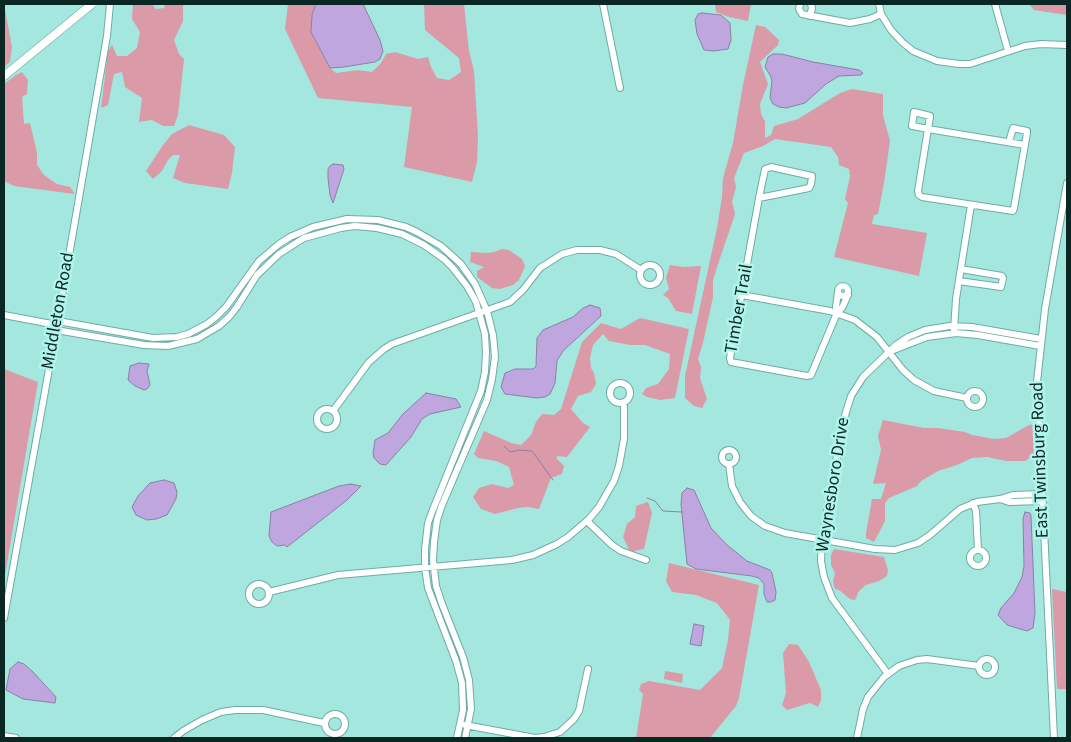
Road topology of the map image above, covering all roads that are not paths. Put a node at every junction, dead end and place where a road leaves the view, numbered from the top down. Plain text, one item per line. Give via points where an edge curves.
1 (92, 4) edge
2 (110, 4) edge
3 (603, 4) edge
4 (800, 4) edge
5 (811, 4) edge
6 (879, 4) edge
7 (995, 4) edge
8 (881, 14) junction
9 (810, 16) junction
10 (1059, 45) junction
11 (1067, 45) edge
12 (1067, 49) edge
13 (1008, 51) junction
14 (4, 76) edge
15 (620, 88) dead end
16 (928, 129) junction
17 (1010, 142) junction
18 (1025, 145) junction
19 (1067, 184) edge
20 (760, 198) junction
21 (971, 205) junction
22 (1065, 206) edge
23 (374, 220) junction
24 (373, 228) junction
25 (961, 268) junction
26 (641, 270) dead end
27 (959, 281) junction
28 (238, 291) junction
29 (245, 294) junction
30 (742, 295) junction
31 (483, 312) junction
32 (837, 313) junction
33 (4, 315) edge
34 (57, 325) junction
35 (954, 330) junction
36 (1040, 343) junction
37 (889, 352) junction
38 (967, 398) dead end
39 (624, 403) dead end
40 (333, 411) dead end
41 (463, 438) junction
42 (470, 442) junction
43 (729, 464) dead end
44 (1042, 497) junction
45 (973, 503) junction
46 (587, 521) junction
47 (822, 540) junction
48 (978, 550) dead end
49 (646, 560) dead end
50 (429, 566) junction
51 (269, 592) dead end
52 (4, 618) edge
53 (979, 666) dead end
54 (588, 669) dead end
55 (888, 674) junction
56 (324, 723) dead end
57 (461, 724) junction
58 (469, 726) junction
59 (4, 736) edge
60 (16, 738) edge
61 (174, 738) edge
62 (457, 738) edge
63 (465, 738) edge
64 (857, 738) edge
65 (1054, 738) edge

1 - 14 main road
2 - 34 street, Middleton Road
3 - 15 street
4 - 9 street via 802,14
5 - 9 street
6 - 8 street
7 - 13 street
8 - 9 street via 850,23
8 - 13 street via 902,42 913,51 937,61 970,64
10 - 11 street
10 - 12 street
10 - 13 street via 1041,44
16 - 16 street via 930,115 914,112 912,125
16 - 17 street
16 - 21 street via 919,195
17 - 18 street
17 - 18 street via 1013,128 1027,131
18 - 21 street via 1013,211
19 - 22 street, East Twinsburg Road
20 - 20 street, Timber Trail via 767,168 812,177 808,188
20 - 30 street, Timber Trail
21 - 25 street
22 - 36 street, East Twinsburg Road
23 - 24 street
23 - 28 street via 333,221 299,232 268,252
23 - 31 street via 417,232 443,248 468,274 480,294
24 - 29 street via 341,228 304,238 268,263
24 - 31 street via 413,239 444,259 467,286
25 - 27 street
25 - 27 street via 1003,278 1001,287
26 - 31 street via 623,257 608,252 584,249 569,252 545,264 510,302
27 - 35 street
28 - 29 street
28 - 34 street via 218,316 197,330 177,337 142,337
29 - 34 street via 219,326 182,344 144,345
30 - 32 street
30 - 32 street, Timber Trail via 730,358 734,364 809,376
31 - 40 street via 384,349 365,366
31 - 41 street via 486,343 482,391
31 - 42 street via 495,346 494,368 487,400
32 - 32 street via 836,307 838,291 841,296 848,295
32 - 37 street via 871,331
33 - 34 street
34 - 52 street, Middleton Road
35 - 36 street, Waynesboro Drive via 972,327
35 - 37 street, Waynesboro Drive
36 - 44 street, East Twinsburg Road via 1037,398
37 - 38 street via 908,376 919,384 934,392
37 - 47 street, Waynesboro Drive via 862,377 848,404
39 - 46 street via 620,466 607,494
41 - 42 street
41 - 50 street via 432,512 426,535
42 - 50 street via 437,520
43 - 47 street via 735,493 756,520 780,532
44 - 45 street via 1013,495
44 - 65 street, East Twinsburg Road
45 - 47 street via 955,513 923,541 902,549 875,549
45 - 48 street
46 - 49 street via 621,551
46 - 50 street via 568,537 534,555 512,560
47 - 55 street, Waynesboro Drive via 822,569 832,598
50 - 51 street via 338,574
50 - 57 street via 432,600 459,672 463,696
50 - 58 street via 468,670
53 - 55 street via 927,659 908,663
54 - 58 street via 579,711 560,732 535,738
55 - 64 street via 868,697
56 - 61 street via 263,710 235,710 202,720
57 - 58 street
57 - 62 street
58 - 63 street
59 - 60 street

